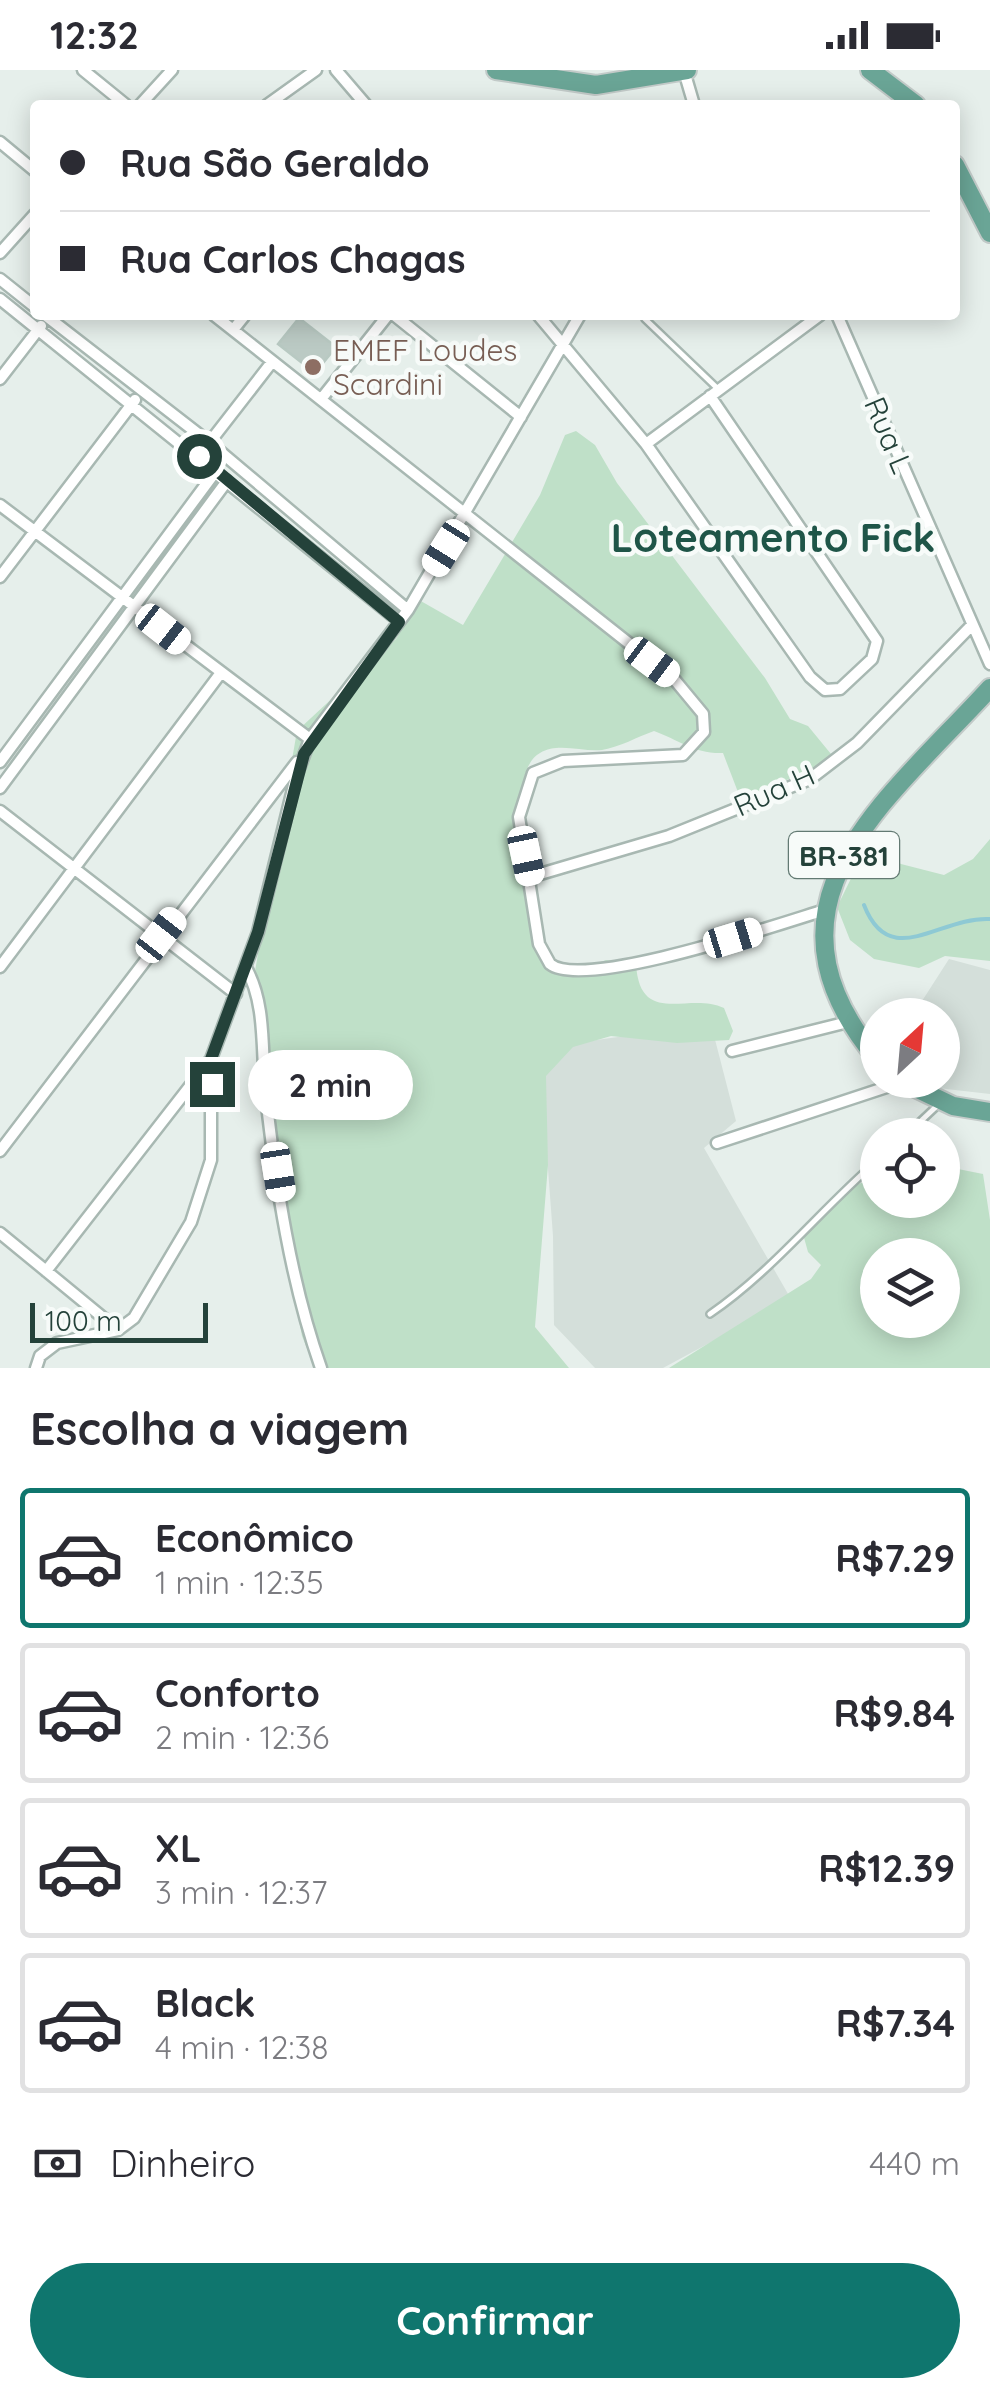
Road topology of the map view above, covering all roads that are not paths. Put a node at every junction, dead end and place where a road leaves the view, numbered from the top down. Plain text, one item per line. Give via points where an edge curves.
1 (83, 70) edge
2 (172, 70) edge
3 (316, 70) edge
4 (336, 70) edge
5 (496, 70) edge
6 (686, 70) edge
7 (870, 70) edge
8 (120, 100) edge
9 (145, 100) edge
10 (274, 100) edge
11 (362, 100) edge
12 (693, 100) edge
13 (909, 100) edge
14 (0, 142) edge
15 (30, 167) edge
16 (960, 175) edge
17 (30, 220) edge
18 (990, 233) edge
19 (0, 253) edge
20 (0, 279) edge
21 (0, 299) edge
22 (30, 303) edge
23 (44, 320) edge
24 (52, 320) edge
25 (220, 320) edge
26 (241, 320) edge
27 (387, 320) edge
28 (397, 320) edge
29 (542, 320) edge
30 (577, 320) edge
31 (647, 320) edge
32 (813, 320) edge
33 (839, 320) edge
34 (38, 330) junction
35 (233, 330) junction
36 (562, 346) junction
37 (272, 362) junction
38 (0, 379) edge
39 (142, 392) junction
40 (714, 392) junction
41 (322, 398) junction
42 (132, 404) junction
43 (521, 417) junction
44 (210, 443) junction
45 (646, 444) junction
46 (199, 456) junction
47 (216, 471) junction
48 (228, 481) junction
49 (0, 505) edge
50 (465, 517) junction
51 (34, 530) junction
52 (0, 577) edge
53 (122, 598) junction
54 (135, 607) junction
55 (408, 610) junction
56 (399, 622) junction
57 (972, 625) junction
58 (990, 664) edge
59 (220, 674) junction
60 (990, 688) edge
61 (310, 740) junction
62 (304, 754) junction
63 (0, 762) edge
64 (0, 788) edge
65 (0, 811) edge
66 (74, 869) junction
67 (530, 877) junction
68 (825, 910) junction
69 (161, 935) junction
70 (0, 967) edge
71 (246, 968) junction
72 (236, 994) junction
73 (848, 1022) junction
74 (860, 1037) edge
75 (732, 1051) dead end
76 (211, 1059) junction
77 (860, 1094) edge
78 (934, 1098) edge
79 (942, 1102) junction
80 (990, 1112) edge
81 (925, 1118) edge
82 (717, 1142) dead end
83 (0, 1150) edge
84 (860, 1175) edge
85 (0, 1234) edge
86 (46, 1271) junction
87 (710, 1314) dead end
88 (118, 1330) junction
89 (36, 1368) edge
90 (321, 1368) edge

1 - 8 street
2 - 9 street
3 - 10 street
4 - 11 street
5 - 6 main road via 596,85
6 - 12 street
7 - 13 main road
14 - 15 street
16 - 18 main road
17 - 19 street
20 - 22 street
21 - 34 street
23 - 34 street
24 - 39 street
25 - 35 street
26 - 35 street
27 - 41 street
28 - 43 street
29 - 36 street
30 - 36 street
31 - 40 lane
32 - 40 street
33 - 57 street, Rua L
34 - 38 street
34 - 42 street
35 - 37 street
36 - 43 street
36 - 45 street
37 - 41 street
37 - 44 street
39 - 42 street
39 - 44 street
40 - 45 street
40 - 45 street via 877,641 872,658 840,689 825,690 810,677
41 - 50 street
42 - 46 street
42 - 51 street
43 - 50 street
44 - 46 street
44 - 55 street
46 - 47 street
47 - 48 street
47 - 53 street
48 - 54 street
48 - 56 street
49 - 51 street
50 - 55 street
50 - 67 street via 689,693 706,723 699,742 683,755 538,767 526,784 519,817
51 - 52 street
51 - 53 street
53 - 54 street
53 - 63 street
54 - 59 street
54 - 64 street
55 - 56 street
56 - 61 street
57 - 58 street, Rua L
57 - 67 street, Rua H via 857,743 810,779 683,831
59 - 61 street
59 - 66 street
60 - 68 main road, BR-381 via 852,843
61 - 62 street
62 - 69 street
62 - 71 street
65 - 66 street
66 - 69 street
66 - 70 street
67 - 68 street via 543,956 566,972 702,947
68 - 73 main road, BR-381 via 826,960
69 - 72 street
69 - 83 street
71 - 72 street
71 - 90 street via 258,991 275,1154
72 - 76 street
73 - 74 main road, BR-381
73 - 75 street
76 - 86 street
76 - 88 street via 213,1134 201,1200 134,1318
77 - 82 street
78 - 79 main road
79 - 80 main road
79 - 81 lane
84 - 87 lane via 752,1286
85 - 86 street
86 - 88 street
88 - 89 street via 57,1342

